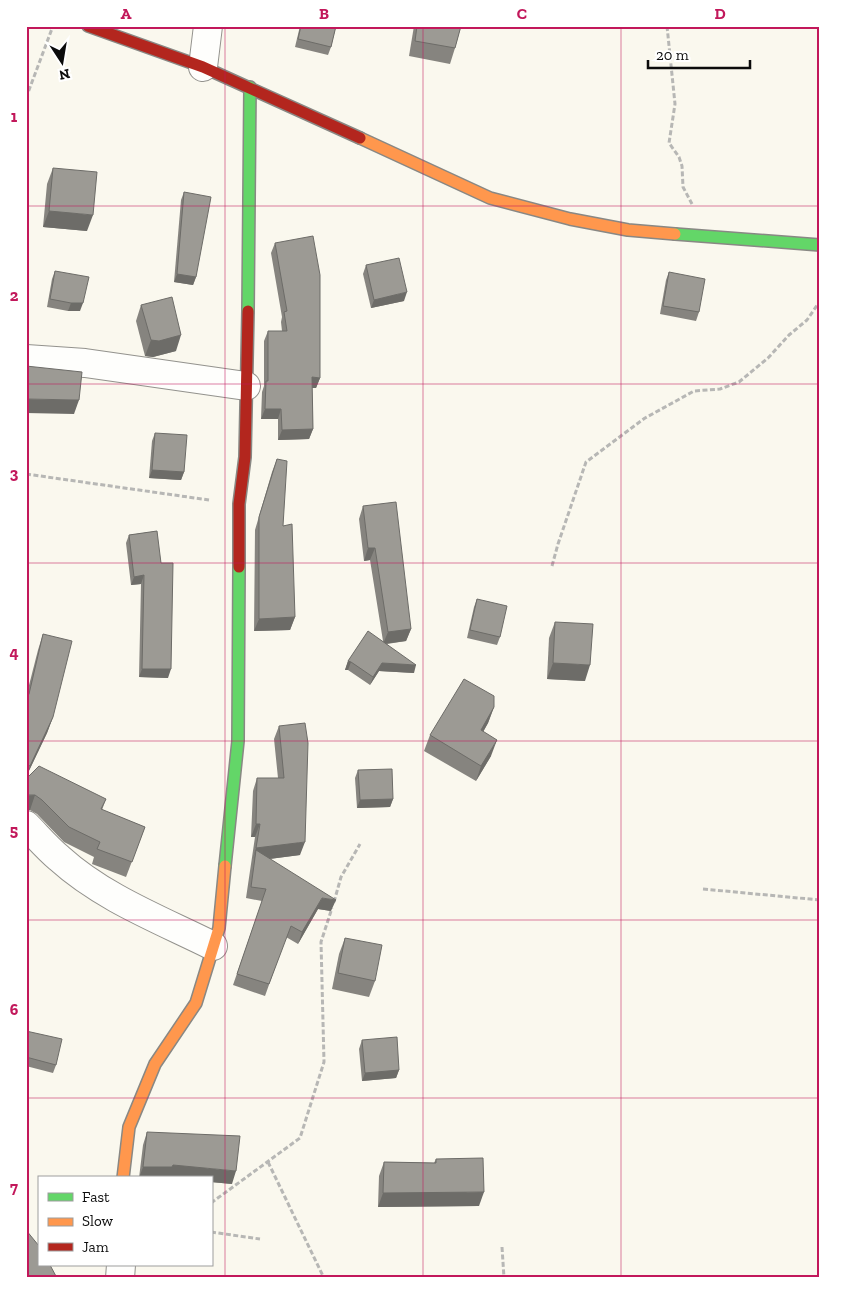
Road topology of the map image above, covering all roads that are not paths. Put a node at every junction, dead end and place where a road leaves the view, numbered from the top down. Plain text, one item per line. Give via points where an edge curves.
1 (88, 26) edge
2 (208, 26) edge
3 (203, 67) junction
4 (250, 87) junction
5 (820, 245) edge
6 (26, 359) edge
7 (246, 386) junction
8 (26, 825) edge
9 (213, 946) junction
10 (123, 1176) edge

1 - 3 street
2 - 3 street
3 - 4 street
4 - 5 street via 490,198 628,230
4 - 7 street
6 - 7 street via 85,363
7 - 9 street via 239,504 238,741 219,928
8 - 9 street via 60,859 88,880 121,901
9 - 10 street via 196,1003 155,1064 129,1127

